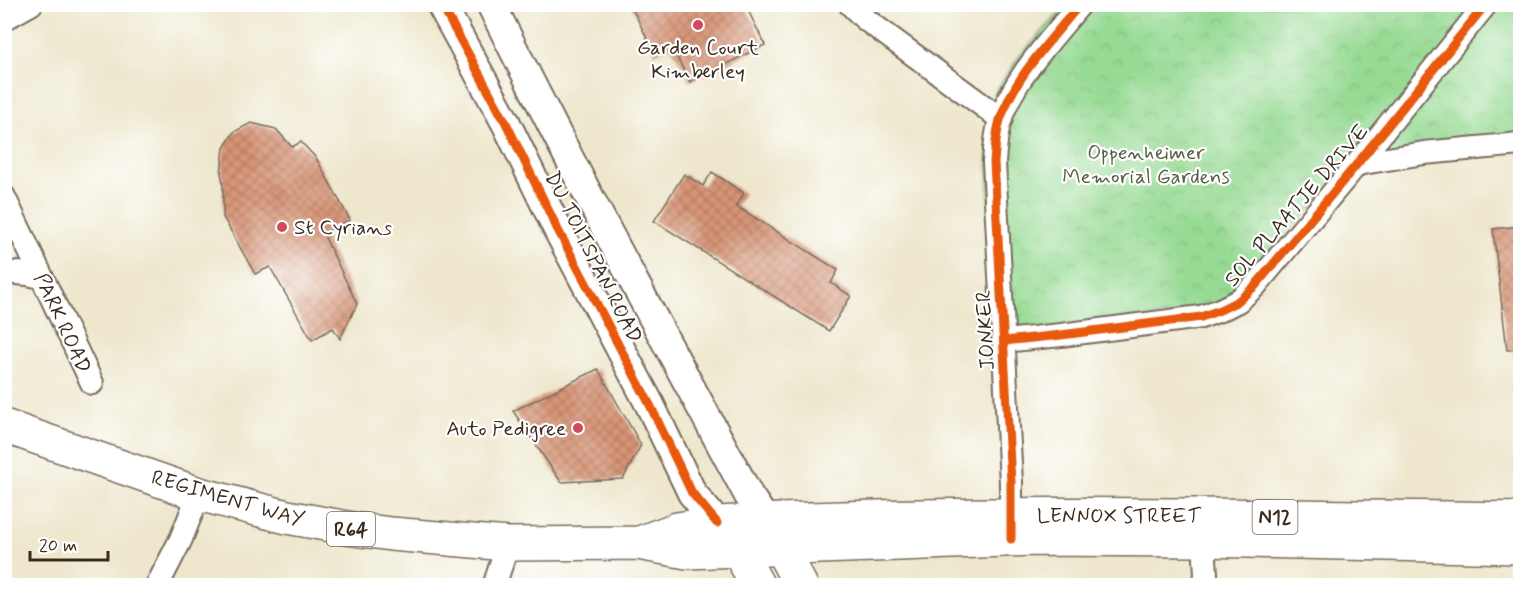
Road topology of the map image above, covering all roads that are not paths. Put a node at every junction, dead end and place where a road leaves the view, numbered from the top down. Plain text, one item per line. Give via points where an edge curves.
1 (32, 4) edge
2 (441, 4) edge
3 (491, 4) edge
4 (850, 4) edge
5 (1080, 4) edge
6 (1486, 4) edge
7 (4, 19) edge
8 (1001, 119) junction
9 (1521, 144) edge
10 (1357, 164) junction
11 (4, 197) edge
12 (4, 272) edge
13 (41, 277) junction
14 (1004, 340) junction
15 (92, 383) dead end
16 (4, 426) edge
17 (199, 494) junction
18 (1521, 519) edge
19 (766, 521) junction
20 (717, 523) junction
21 (1011, 527) junction
22 (1203, 528) junction
23 (638, 543) junction
24 (508, 544) junction
25 (1521, 547) edge
26 (782, 548) junction
27 (738, 550) junction
28 (158, 585) edge
29 (494, 585) edge
30 (758, 585) edge
31 (801, 585) edge
32 (1204, 585) edge

1 - 7 street
2 - 20 street, DU TOITSPAN ROAD via 506,123 692,493
3 - 19 street, DU TOITSPAN ROAD via 648,309
4 - 8 street
5 - 8 street via 1019,81
6 - 10 street, SOL PLAATJE DRIVE
8 - 14 street, JONKER via 993,162
9 - 10 street
10 - 14 street, SOL PLAATJE DRIVE via 1255,286 1220,310 1201,317
11 - 13 street, PARK ROAD
12 - 13 street
13 - 15 street, PARK ROAD
14 - 21 street, JONKER
16 - 17 main road, REGIMENT WAY / R64
17 - 24 main road, REGIMENT WAY / R64 via 353,529
17 - 28 street
18 - 22 main road, LENNOX STREET / N12
19 - 20 main road, LENNOX STREET / N12
19 - 21 main road, LENNOX STREET / N12
19 - 26 main road, DU TOITSPAN ROAD
20 - 23 main road, REGIMENT WAY / R64 via 677,529
20 - 27 main road, DU TOITSPAN ROAD
21 - 22 main road, LENNOX STREET / N12
21 - 26 main road, LENNOX STREET / N12
22 - 25 main road, LENNOX STREET / N12
22 - 32 street
23 - 24 main road, REGIMENT WAY / R64
23 - 27 main road, REGIMENT WAY / R64 via 687,552
24 - 29 street
26 - 27 main road, LENNOX STREET / N12
26 - 31 main road, DU TOITSPAN ROAD
27 - 30 main road, DU TOITSPAN ROAD

